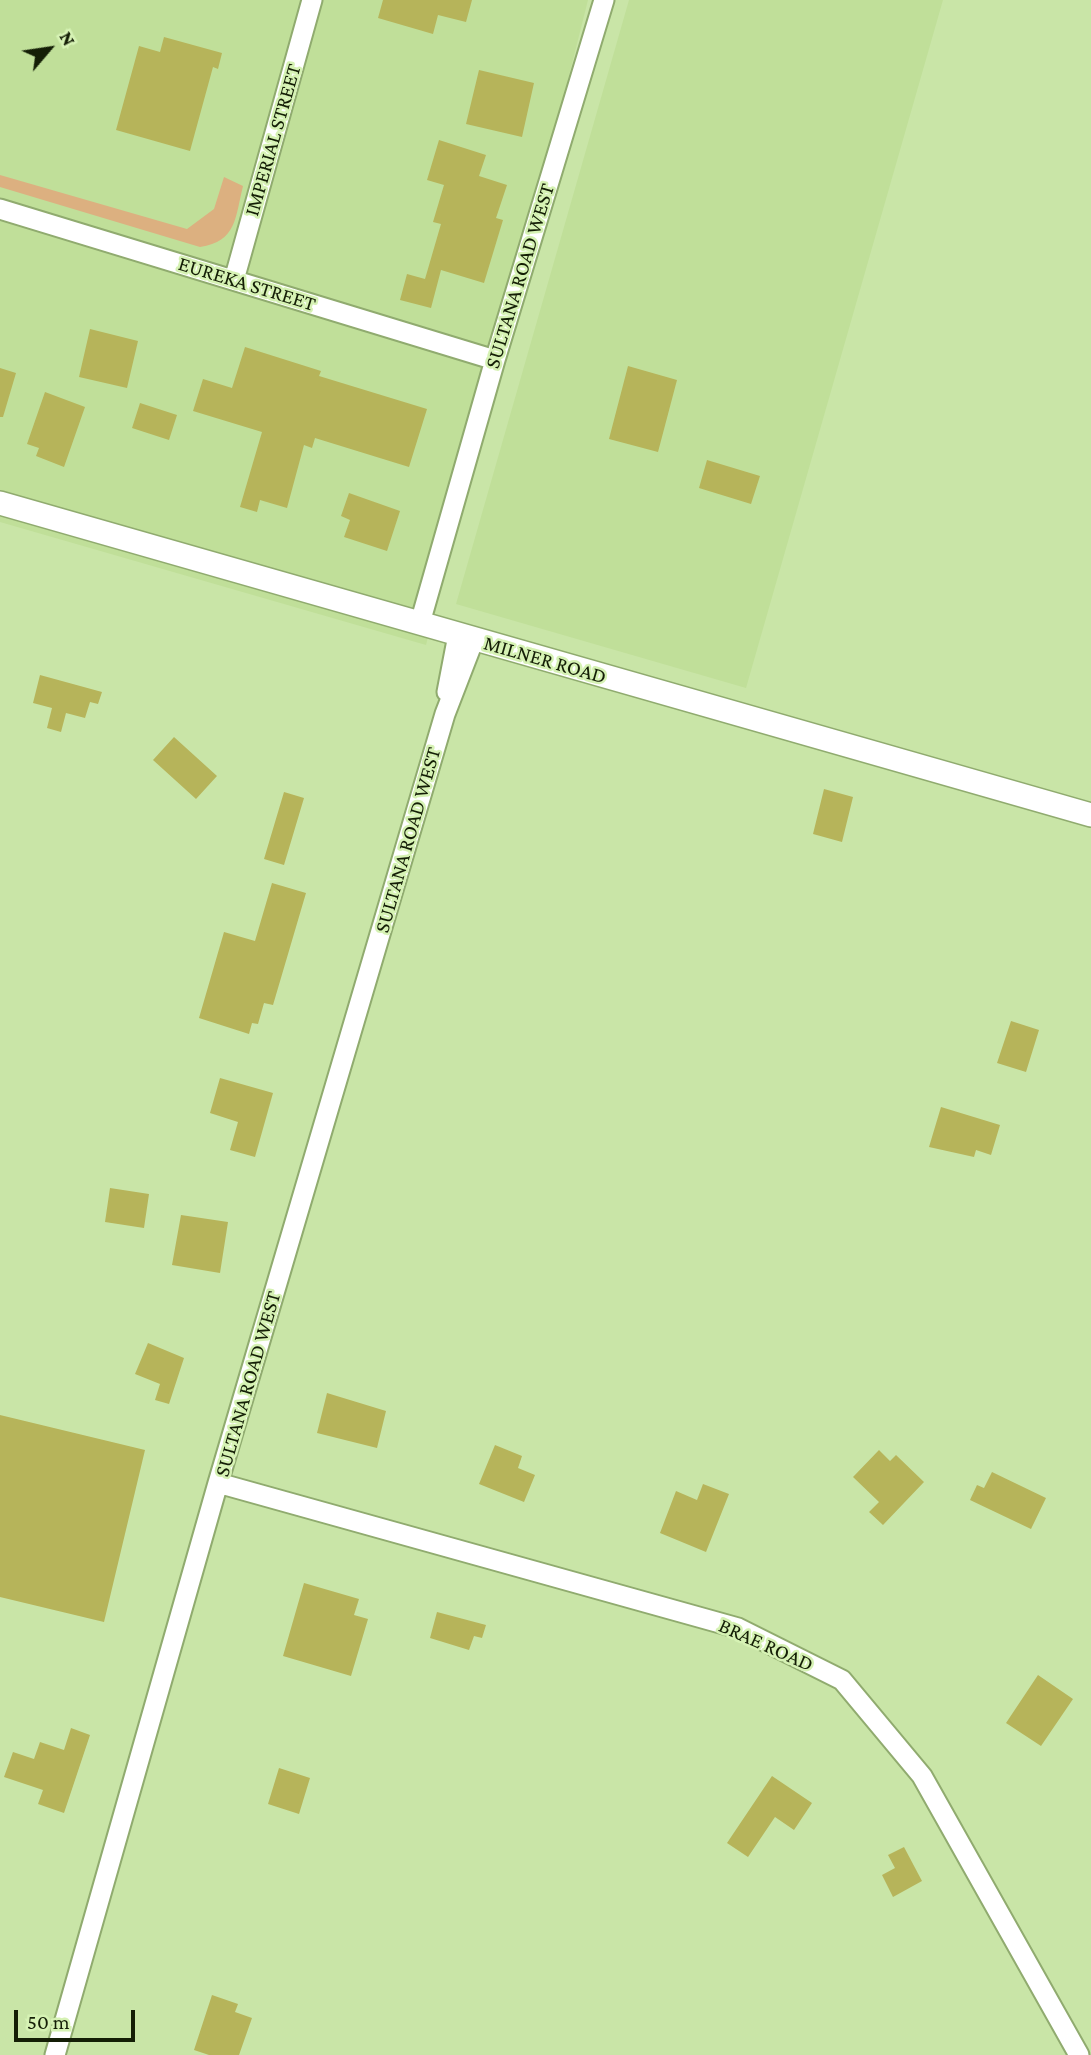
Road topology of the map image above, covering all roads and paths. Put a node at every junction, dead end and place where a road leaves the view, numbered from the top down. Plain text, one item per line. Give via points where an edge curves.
1 (312, 0) edge
2 (604, 3) edge
3 (0, 209) edge
4 (233, 280) junction
5 (495, 360) junction
6 (0, 503) edge
7 (420, 623) junction
8 (466, 637) junction
9 (1091, 815) edge
10 (218, 1483) junction
11 (55, 2055) edge
12 (1079, 2055) edge

1 - 4 street, IMPERIAL STREET
2 - 5 street, SULTANA ROAD WEST
3 - 4 street, EUREKA STREET
4 - 5 street, EUREKA STREET
5 - 7 street, SULTANA ROAD WEST
6 - 7 street, MILNER ROAD
7 - 8 street, MILNER ROAD
8 - 9 street, MILNER ROAD
8 - 10 street, SULTANA ROAD WEST
10 - 11 street, SULTANA ROAD WEST
10 - 12 street, BRAE ROAD via 738,1628 842,1679 922,1776

